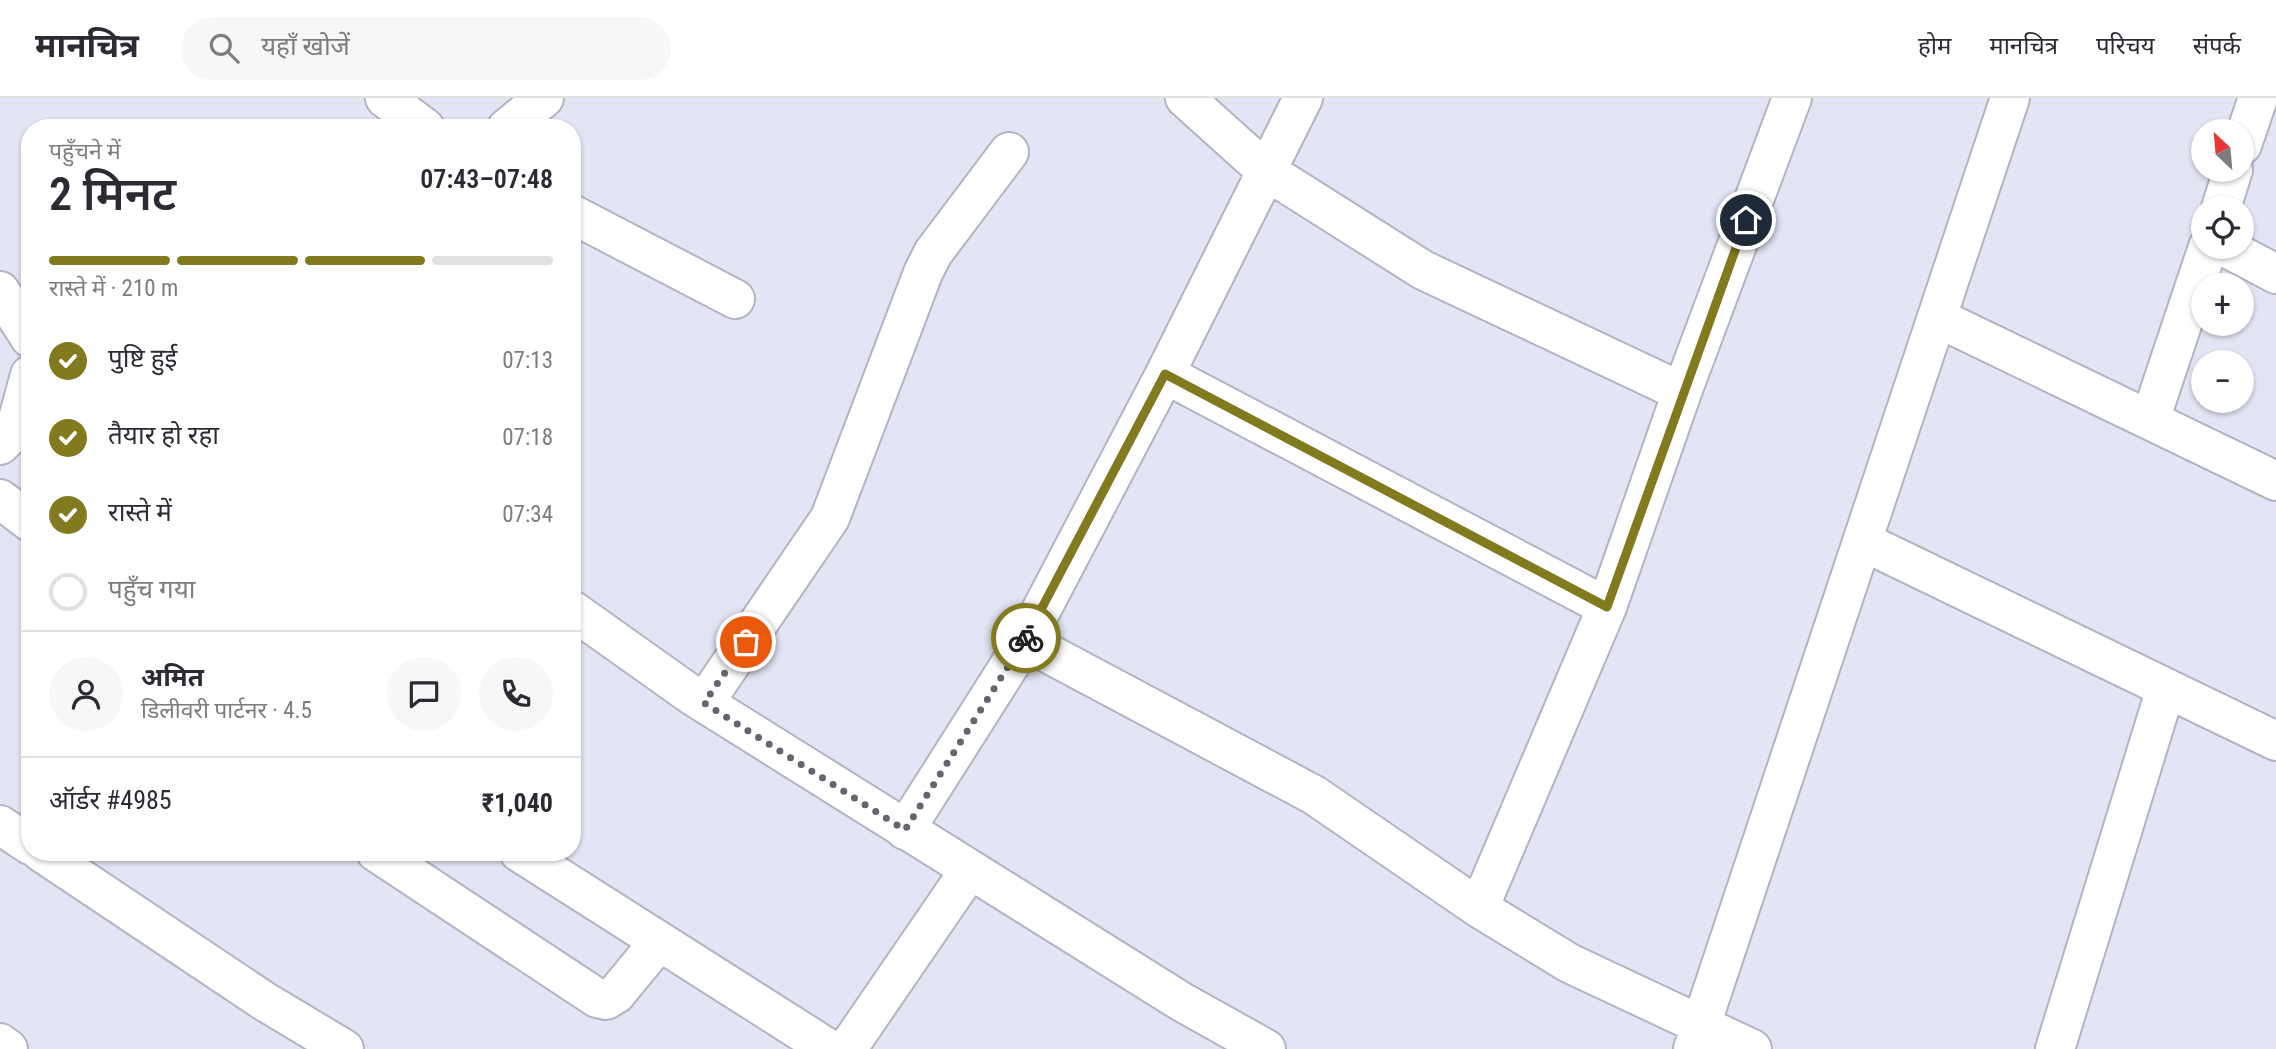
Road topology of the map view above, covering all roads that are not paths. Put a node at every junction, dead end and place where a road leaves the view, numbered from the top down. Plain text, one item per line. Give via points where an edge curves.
1 (385, 98) edge
2 (544, 98) edge
3 (1185, 98) edge
4 (1303, 98) edge
5 (1793, 98) edge
6 (2010, 98) edge
7 (2258, 98) edge
8 (413, 119) edge
9 (518, 119) edge
10 (2251, 119) edge
11 (1009, 152) dead end
12 (1265, 170) junction
13 (581, 219) edge
14 (2204, 259) edge
15 (2248, 259) edge
16 (2276, 274) edge
17 (0, 291) edge
18 (735, 299) dead end
19 (1938, 318) junction
20 (21, 324) edge
21 (21, 359) edge
22 (0, 373) edge
23 (1165, 374) junction
24 (1682, 392) junction
25 (21, 408) edge
26 (2150, 420) junction
27 (0, 445) edge
28 (2276, 481) edge
29 (0, 499) edge
30 (21, 515) edge
31 (1864, 542) junction
32 (1607, 607) junction
33 (581, 616) edge
34 (1025, 641) junction
35 (2165, 688) junction
36 (704, 703) junction
37 (2276, 741) edge
38 (0, 825) edge
39 (905, 830) junction
40 (21, 839) edge
41 (54, 861) edge
42 (390, 861) edge
43 (533, 861) edge
44 (969, 870) junction
45 (1479, 908) junction
46 (658, 943) junction
47 (1698, 1038) edge
48 (0, 1043) edge
49 (8, 1049) edge
50 (344, 1049) edge
51 (829, 1049) edge
52 (847, 1049) edge
53 (1266, 1049) edge
54 (1752, 1049) edge
55 (2055, 1049) edge

1 - 8 street
2 - 9 street
3 - 12 street
4 - 12 street
5 - 24 street
6 - 19 street
7 - 10 street
11 - 36 street via 923,273 830,518
12 - 23 street
12 - 24 street via 1452,286
13 - 18 street
14 - 26 street
15 - 16 street
17 - 20 street
19 - 26 street
19 - 31 street
21 - 22 street
23 - 32 street
23 - 34 street
24 - 32 street
25 - 27 street via 15,430
26 - 28 street
29 - 30 street
31 - 35 street
31 - 47 street
32 - 45 street
33 - 36 street
34 - 39 street
34 - 45 street via 1314,795
35 - 37 street
35 - 55 street
36 - 39 street
38 - 40 street
39 - 44 street
41 - 50 street
42 - 46 street via 597,998 606,1000 616,994
43 - 46 street
44 - 52 street
44 - 53 street
45 - 47 street
46 - 51 street
47 - 54 street
48 - 49 street

